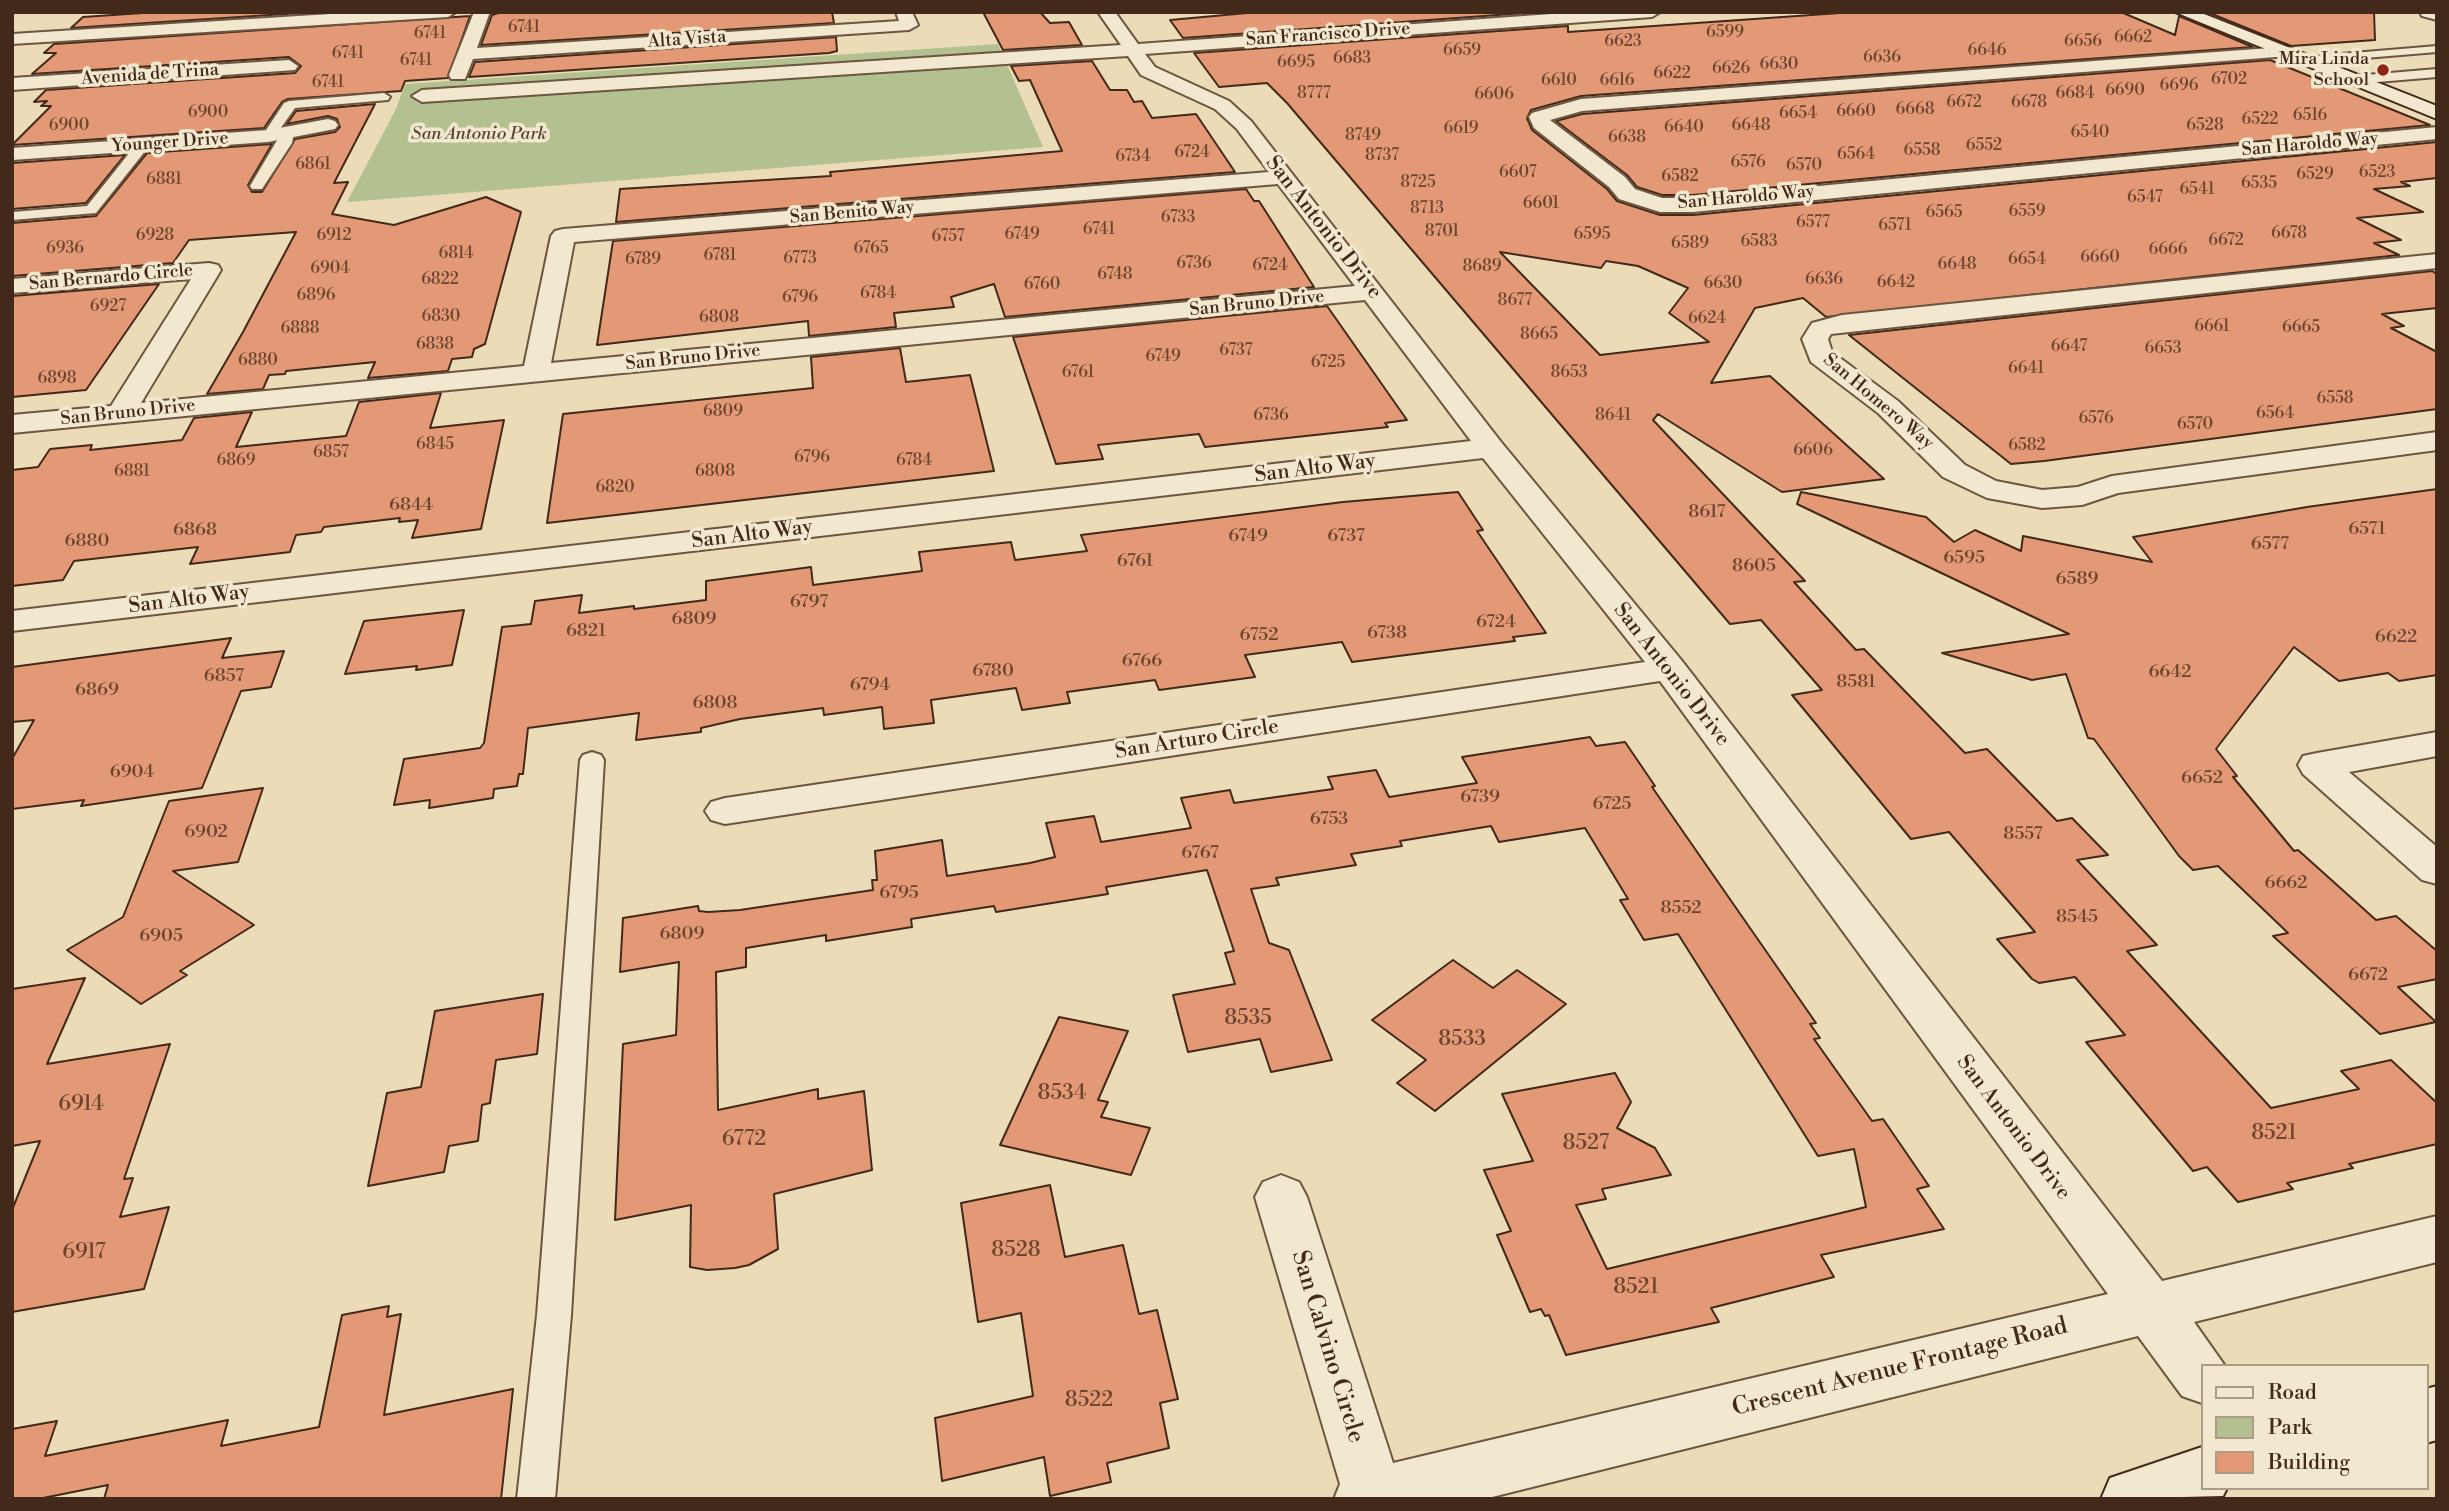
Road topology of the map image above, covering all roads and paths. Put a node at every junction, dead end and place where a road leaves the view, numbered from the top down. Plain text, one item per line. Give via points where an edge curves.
1 (448, 12) edge
2 (482, 12) edge
3 (1106, 12) edge
4 (1652, 12) edge
5 (2183, 12) edge
6 (2428, 12) edge
7 (2437, 15) edge
8 (906, 19) edge
9 (319, 20) junction
10 (634, 23) dead end
11 (12, 39) edge
12 (631, 44) junction
13 (1130, 49) junction
14 (2437, 49) edge
15 (2283, 52) junction
16 (296, 54) junction
17 (466, 54) junction
18 (2305, 60) junction
19 (2437, 73) edge
20 (458, 75) dead end
21 (2354, 80) junction
22 (12, 84) edge
23 (275, 86) dead end
24 (422, 96) dead end
25 (384, 97) dead end
26 (2437, 113) edge
27 (328, 125) dead end
28 (278, 134) junction
29 (2437, 134) edge
30 (143, 145) junction
31 (12, 154) edge
32 (1281, 177) junction
33 (257, 186) dead end
34 (12, 216) edge
35 (2437, 261) edge
36 (12, 286) edge
37 (1373, 292) junction
38 (536, 373) junction
39 (120, 414) junction
40 (12, 424) edge
41 (2437, 441) edge
42 (1491, 449) junction
43 (12, 621) edge
44 (1669, 669) junction
45 (2437, 744) edge
46 (592, 760) dead end
47 (725, 811) dead end
48 (2437, 870) edge
49 (1281, 1197) dead end
50 (2437, 1239) edge
51 (2148, 1308) junction
52 (2200, 1374) edge
53 (2200, 1477) edge
54 (1369, 1497) edge
55 (536, 1499) edge
56 (2131, 1499) edge

1 - 9 street
2 - 17 street
3 - 13 street, San Antonio Drive
4 - 13 street, San Francisco Drive
5 - 15 street
6 - 7 street
8 - 12 street, Alta Vista
9 - 11 street
9 - 16 street
10 - 12 street
12 - 17 street, Alta Vista
13 - 24 street, San Francisco Drive
13 - 32 street, San Antonio Drive via 1148,71 1222,105 1244,125
14 - 18 lane
15 - 18 street
15 - 29 street, San Haroldo Way via 1581,104 1539,117 1541,124 1627,194 1660,205
16 - 22 street, Avenida de Trina
16 - 23 street
17 - 20 street
18 - 21 street
19 - 21 lane
21 - 26 street
25 - 28 lane via 293,104 288,106
27 - 28 street, Younger Drive
28 - 30 street, Younger Drive
28 - 33 lane via 285,144
30 - 31 street, Younger Drive
30 - 34 lane via 92,210
32 - 37 street, San Antonio Drive
32 - 38 street, San Benito Way via 563,236
35 - 41 street, San Homero Way via 1842,323 1821,329 1815,339 1820,356 1888,407 1954,471 1986,489 2042,499 2082,496 2112,485
36 - 39 street, San Bernardo Circle via 209,270
37 - 38 street, San Bruno Drive
37 - 42 street, San Antonio Drive
38 - 39 street, San Bruno Drive
39 - 40 street, San Bruno Drive
42 - 43 street, San Alto Way
42 - 44 street, San Antonio Drive
44 - 47 street, San Arturo Circle
44 - 51 street, San Antonio Drive
45 - 48 street via 2317,765
46 - 55 lane via 554,1315
49 - 54 street, San Calvino Circle
50 - 51 street, Crescent Avenue Frontage Road
51 - 52 street, San Antonio Drive
51 - 54 street, Crescent Avenue Frontage Road
53 - 56 street

